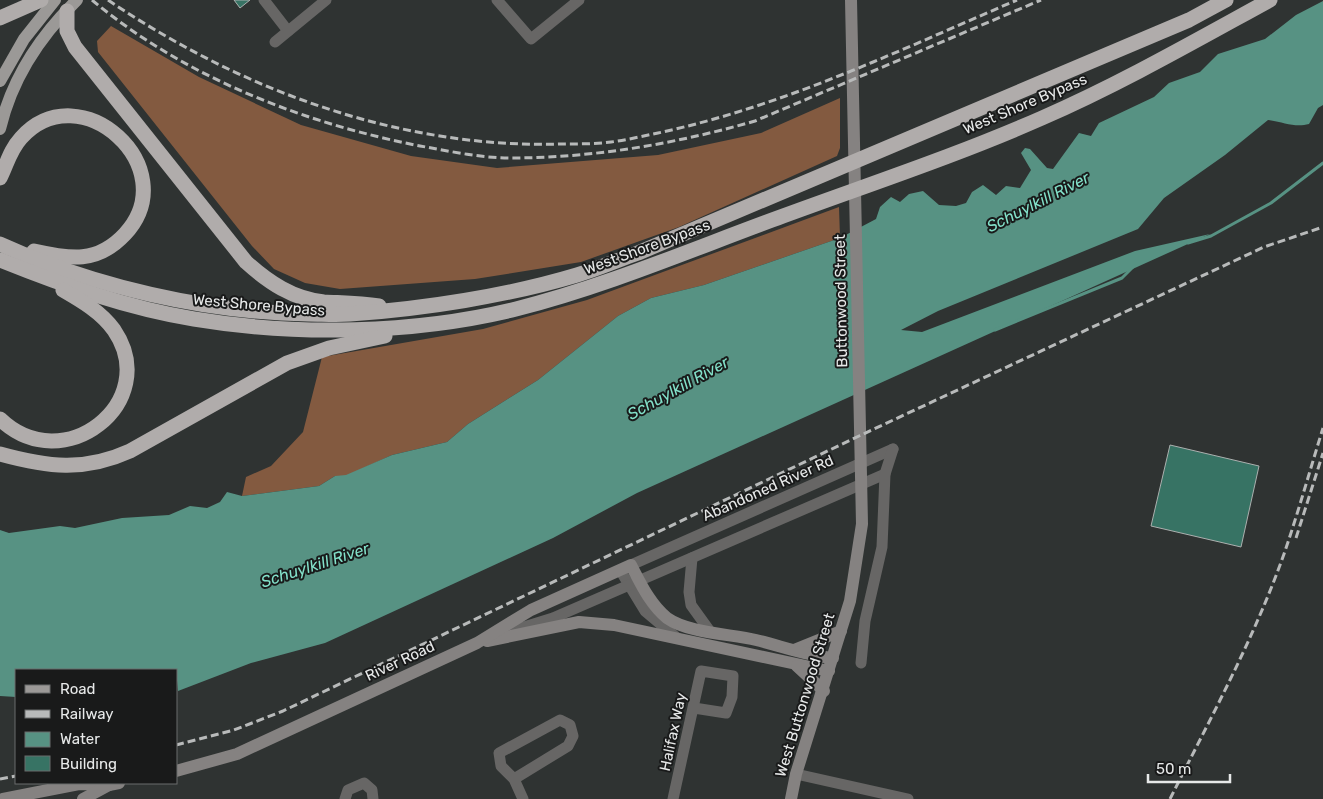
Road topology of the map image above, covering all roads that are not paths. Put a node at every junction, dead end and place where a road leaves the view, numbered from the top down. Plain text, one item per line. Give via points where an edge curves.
1 (41, 0) edge
2 (55, 0) edge
3 (264, 0) edge
4 (326, 0) edge
5 (497, 0) edge
6 (578, 0) edge
7 (851, 0) edge
8 (1226, 0) edge
9 (1270, 0) edge
10 (72, 5) edge
11 (0, 18) edge
12 (288, 31) junction
13 (275, 42) dead end
14 (0, 81) edge
15 (0, 129) edge
16 (0, 178) edge
17 (0, 244) edge
18 (0, 260) edge
19 (45, 278) junction
20 (398, 309) junction
21 (450, 321) junction
22 (0, 419) edge
23 (0, 454) edge
24 (885, 474) junction
25 (692, 558) junction
26 (626, 567) junction
27 (634, 583) junction
28 (850, 601) joint
29 (709, 630) junction
30 (841, 631) junction
31 (677, 638) junction
32 (477, 642) junction
33 (794, 650) junction
34 (833, 658) junction
35 (861, 663) dead end
36 (796, 664) junction
37 (829, 672) junction
38 (824, 690) junction
39 (694, 708) junction
40 (178, 770) edge
41 (796, 774) junction
42 (514, 779) junction
43 (114, 784) edge
44 (875, 795) edge
45 (3, 799) edge
46 (83, 799) edge
47 (345, 799) edge
48 (374, 799) edge
49 (522, 799) edge
50 (673, 799) edge
51 (791, 799) edge
52 (908, 799) edge

1 - 11 highway
2 - 14 main road via 24,39
3 - 12 street
4 - 12 street
5 - 6 street via 531,39
7 - 28 street, Buttonwood Street via 862,524
8 - 20 highway, West Shore Bypass via 1189,20 638,253 578,275 516,290
9 - 21 highway, West Shore Bypass via 1111,86 1041,119 934,161 578,292 514,310
10 - 15 main road via 37,46 24,68
10 - 20 highway via 67,30 75,47 246,262 272,284 294,294 323,302 362,303
12 - 13 street
16 - 17 highway via 11,152 32,129 54,119 78,117 107,127 126,143 141,172 143,195 128,230 116,243 96,254 64,258
17 - 20 highway, West Shore Bypass via 36,260 109,284 253,312 348,315
18 - 19 highway, West Shore Bypass
19 - 21 highway, West Shore Bypass via 156,311 224,323 302,329 365,329
19 - 22 highway via 93,309 115,332 126,360 123,389 104,421 86,434 68,440 47,442 29,438 9,428
21 - 23 highway via 303,356 106,461 88,465 44,465
24 - 25 street
24 - 26 street, Abandoned River Rd via 894,449
24 - 35 street, Abandoned River Rd via 882,547 866,621
25 - 27 street
25 - 29 street via 691,605
26 - 27 street
26 - 32 street, River Road via 531,610
27 - 29 street via 668,618 691,628
27 - 31 street via 651,618
27 - 32 street via 553,618
28 - 30 street, West Buttonwood Street
29 - 33 street
30 - 33 street
30 - 34 street, West Buttonwood Street
31 - 32 street via 579,622
31 - 36 street
32 - 40 street, River Road via 237,754
33 - 34 street
34 - 37 street, West Buttonwood Street
36 - 37 street
36 - 38 street
37 - 38 street, West Buttonwood Street
38 - 41 street, West Buttonwood Street
39 - 39 street, Halifax Way via 726,713 732,697 733,676 701,671
39 - 50 street, Halifax Way
41 - 44 street
41 - 51 street, West Buttonwood Street
42 - 42 street via 501,766 499,753 560,720 570,725 573,736 568,746
42 - 49 street
43 - 45 street via 79,784
43 - 46 street
44 - 52 street
47 - 48 street via 348,790 364,783 372,790

